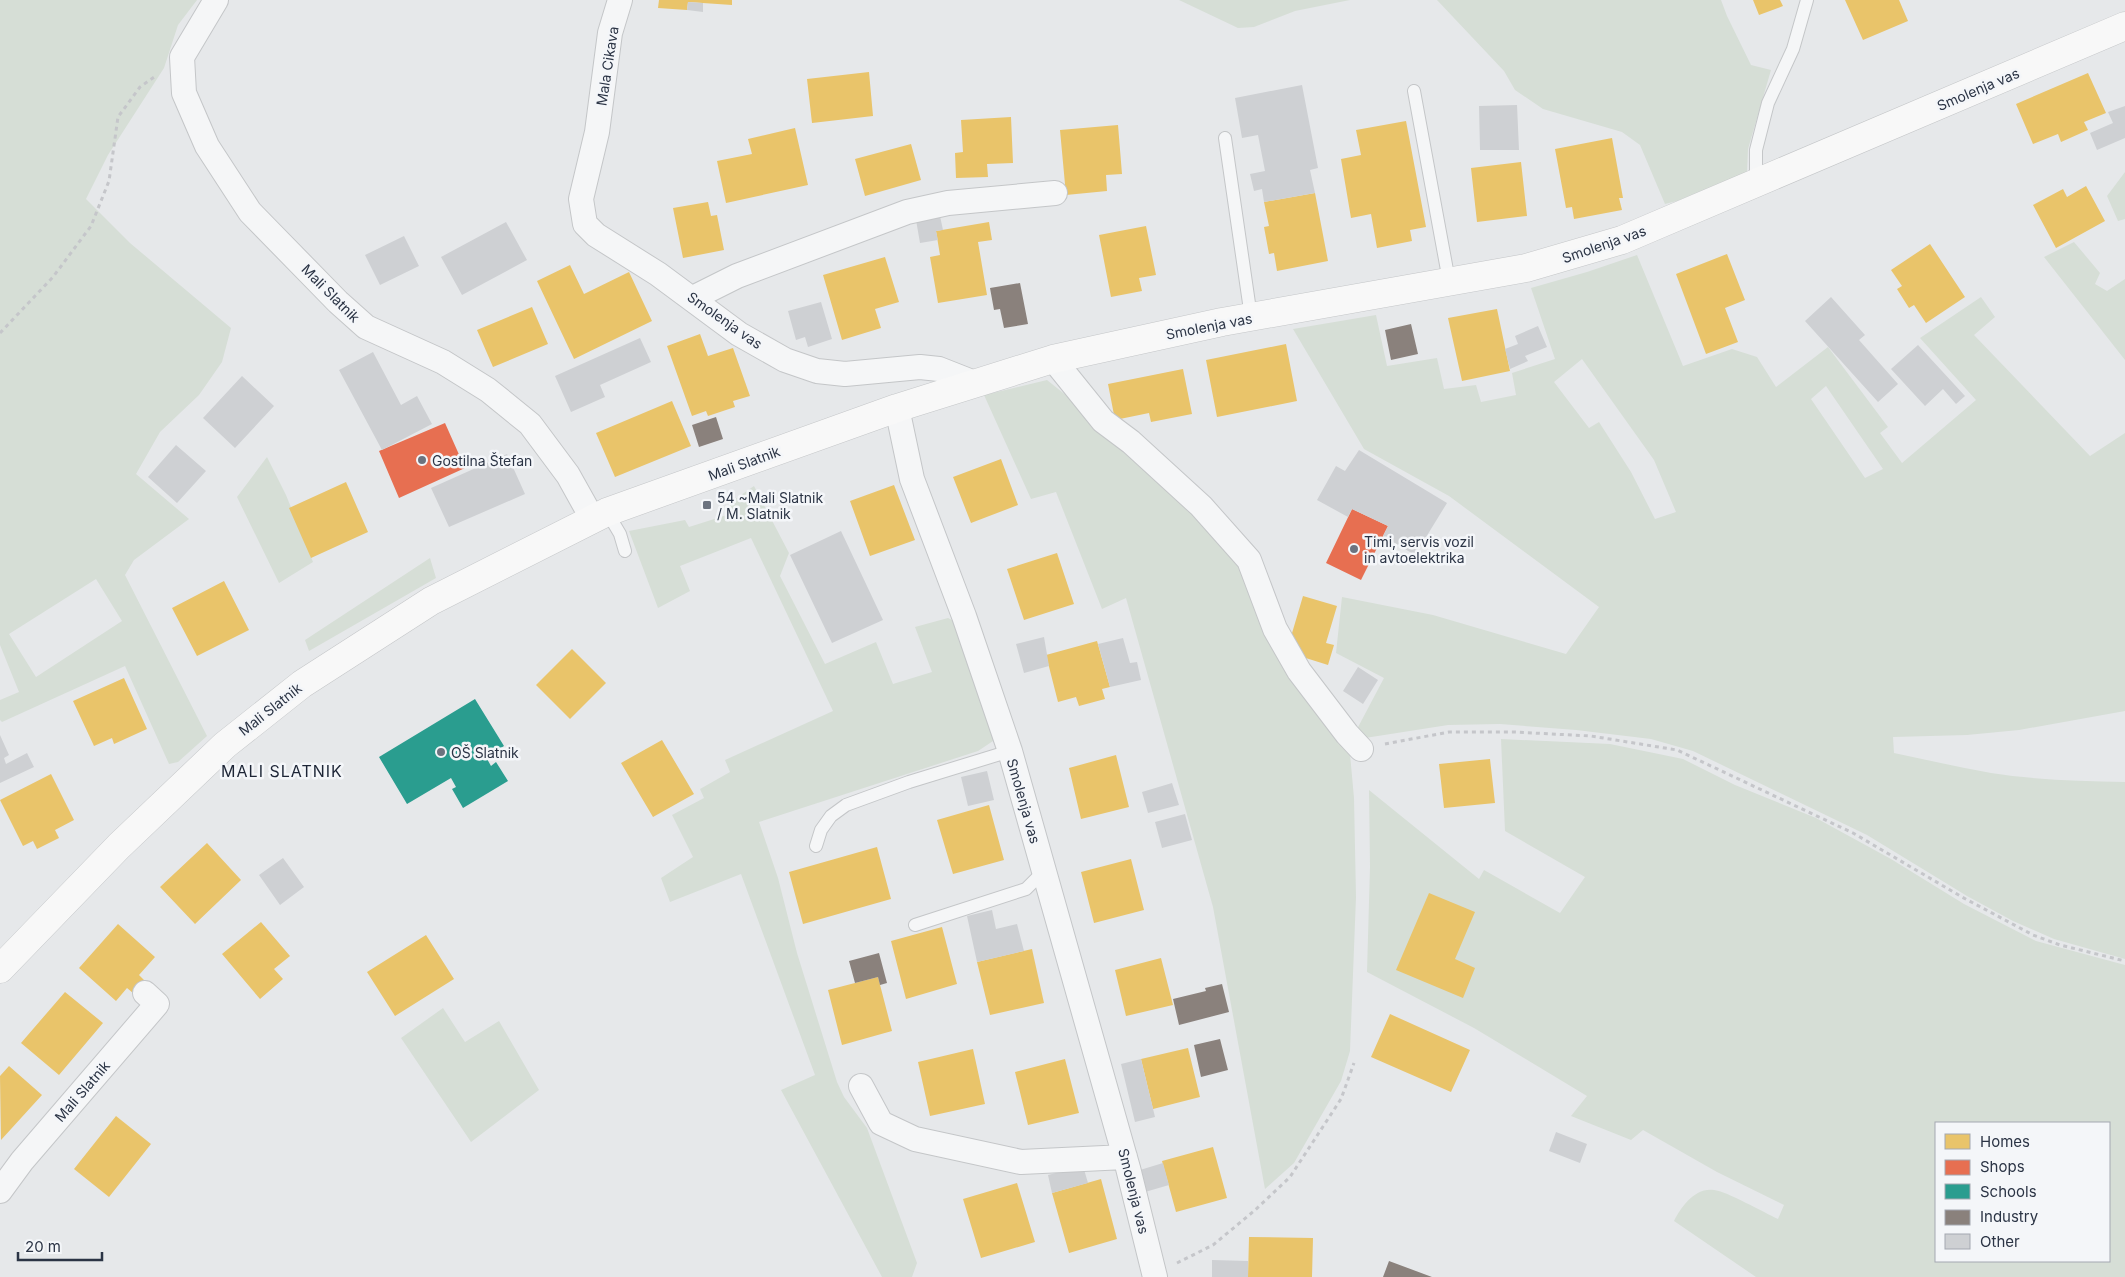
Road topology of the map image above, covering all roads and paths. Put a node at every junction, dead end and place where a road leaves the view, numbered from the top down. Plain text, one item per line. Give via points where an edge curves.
1 (216, 0) edge
2 (620, 0) edge
3 (1807, 0) edge
4 (2125, 26) edge
5 (182, 57) junction
6 (1414, 91) dead end
7 (597, 132) joint
8 (1225, 138) dead end
9 (1756, 183) junction
10 (1055, 194) dead end
11 (1449, 281) junction
12 (693, 298) junction
13 (1251, 317) junction
14 (0, 333) edge
15 (1052, 359) junction
16 (972, 382) junction
17 (896, 408) junction
18 (600, 515) junction
19 (625, 552) dead end
20 (1361, 749) joint
21 (1010, 751) junction
22 (816, 846) dead end
23 (1044, 871) junction
24 (915, 925) dead end
25 (2125, 961) edge
26 (0, 969) edge
27 (145, 993) dead end
28 (1354, 1063) dead end
29 (861, 1086) dead end
30 (1125, 1157) junction
31 (0, 1191) edge
32 (1155, 1276) edge

1 - 5 street
2 - 7 street, Mala Cikava via 610,33
3 - 9 lane via 1793,49 1768,103 1756,150
4 - 9 main road, Smolenja vas
5 - 14 path via 140,87 118,117 109,181 91,226 53,277
5 - 18 street, Mali Slatnik via 184,93 207,146 250,212 366,327 443,362 488,390 530,424
6 - 11 lane
7 - 12 street, Smolenja vas via 581,199 585,224 596,236
8 - 13 lane
9 - 11 main road, Smolenja vas via 1587,252 1526,268
10 - 12 street via 948,203 907,212 737,276
11 - 13 main road, Smolenja vas
12 - 16 street, Smolenja vas via 739,334 785,360 817,371 845,374 920,367 939,369
13 - 15 main road, Smolenja vas
15 - 16 main road, Smolenja vas
15 - 20 street via 1103,421 1201,506 1249,560 1275,629 1299,671
16 - 17 main road, Smolenja vas
17 - 18 main road, Mali Slatnik
17 - 21 street, Smolenja vas via 912,479
18 - 19 lane via 620,534
18 - 26 main road, Mali Slatnik via 432,601 302,684 225,745 119,846
20 - 25 path via 1449,732 1514,732 1591,736 1677,750 1853,833 1962,898 2033,935
21 - 22 lane via 846,805 830,816
21 - 23 street, Smolenja vas
23 - 24 lane via 1026,888
23 - 30 street, Smolenja vas
27 - 31 street, Mali Slatnik via 157,1004 22,1160
28 - 32 path via 1341,1099 1290,1176 1213,1245
29 - 30 street via 881,1123 915,1139 1021,1162
30 - 32 street, Smolenja vas

